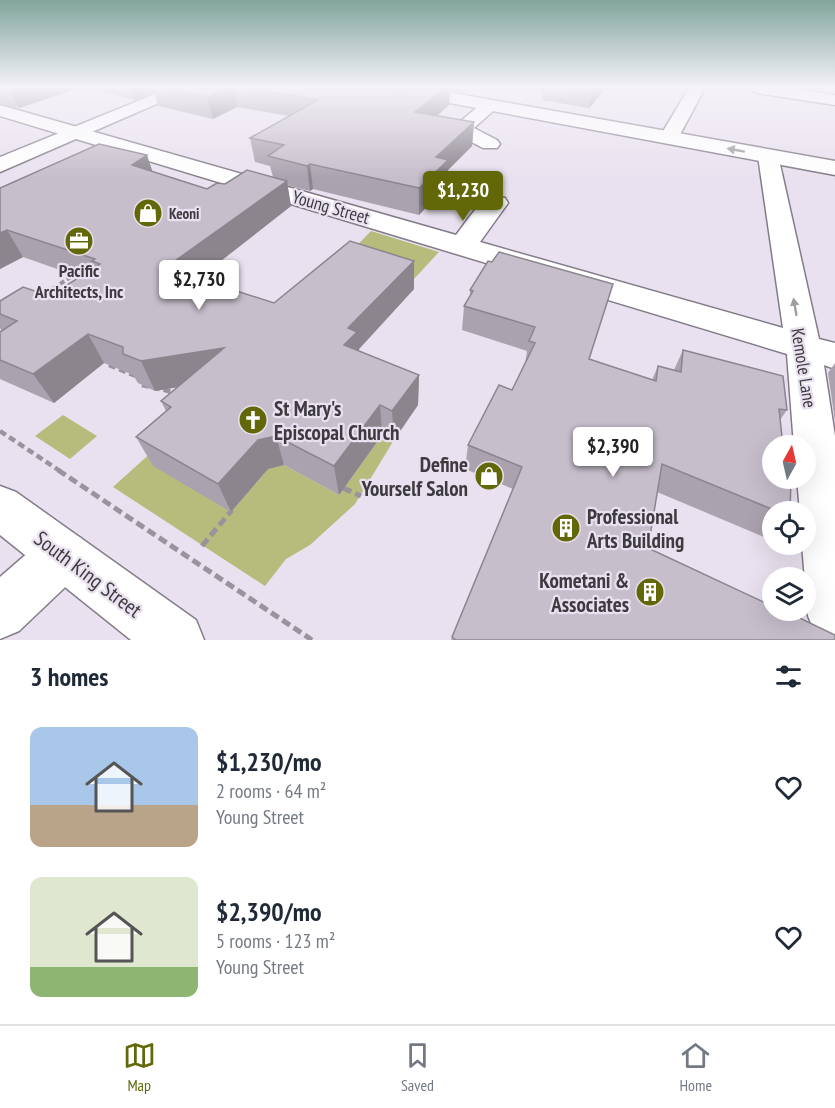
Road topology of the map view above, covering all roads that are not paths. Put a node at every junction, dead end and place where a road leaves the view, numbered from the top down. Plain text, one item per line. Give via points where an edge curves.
1 (26, 118) edge
2 (113, 118) edge
3 (475, 118) edge
4 (560, 118) edge
5 (680, 118) edge
6 (77, 133) junction
7 (669, 138) junction
8 (490, 144) dead end
9 (769, 156) junction
10 (0, 165) edge
11 (835, 168) edge
12 (496, 203) dead end
13 (462, 246) junction
14 (818, 351) edge
15 (0, 507) edge
16 (63, 555) junction
17 (0, 612) edge
18 (835, 616) edge
19 (176, 640) edge

1 - 6 street, Young Street
2 - 6 street
3 - 8 street via 461,129
4 - 7 street
5 - 7 street
6 - 10 street
6 - 13 street, Young Street
9 -> 7 street
9 - 11 street
14 -> 9 street, Kemole Lane
12 - 13 street
13 - 14 street, Young Street
14 - 18 street, Kemole Lane via 806,364
15 - 16 street, South King Street
16 - 17 street
16 - 19 street, South King Street

